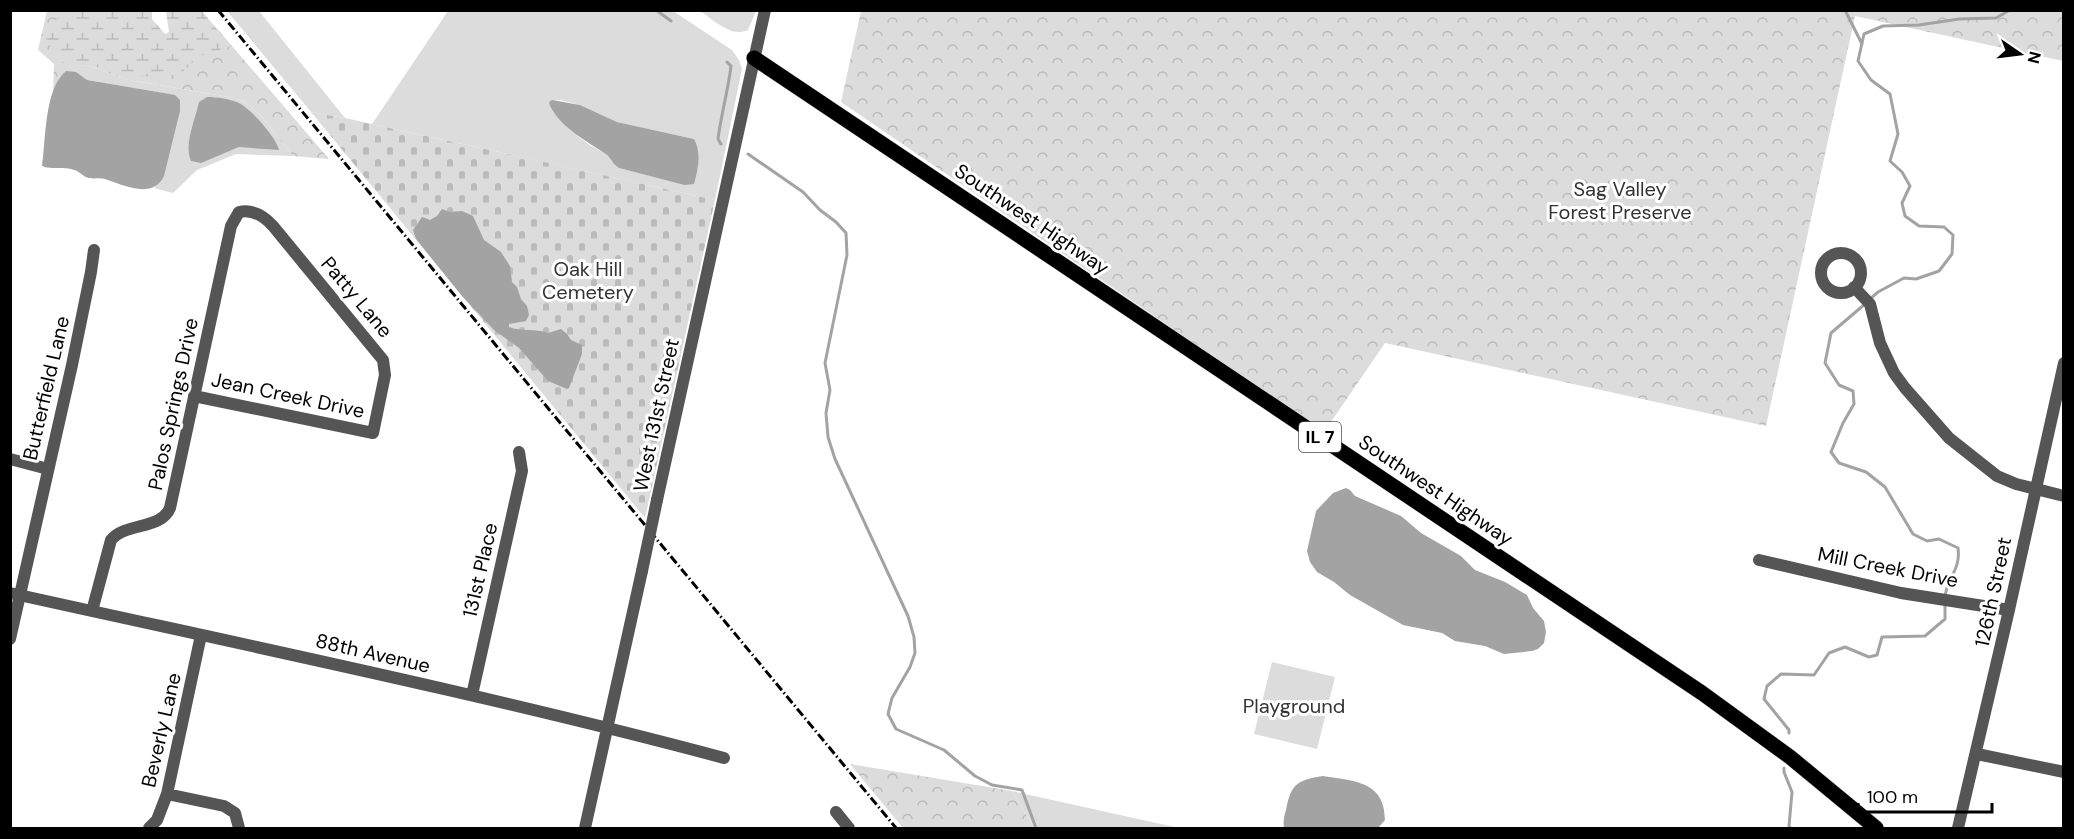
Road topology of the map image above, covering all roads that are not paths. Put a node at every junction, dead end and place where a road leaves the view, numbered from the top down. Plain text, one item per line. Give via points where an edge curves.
1 (765, 10) edge
2 (754, 58) junction
3 (246, 211) joint
4 (93, 250) dead end
5 (1863, 296) dead end
6 (2064, 363) edge
7 (194, 396) junction
8 (373, 433) joint
9 (519, 452) dead end
10 (10, 459) edge
11 (48, 469) junction
12 (2035, 489) junction
13 (2064, 496) edge
14 (1759, 560) dead end
15 (15, 594) edge
16 (2009, 610) junction
17 (92, 611) junction
18 (201, 635) junction
19 (10, 639) edge
20 (472, 695) junction
21 (607, 727) junction
22 (1977, 754) junction
23 (724, 758) dead end
24 (2064, 772) edge
25 (167, 794) junction
26 (836, 812) dead end
27 (149, 828) edge
28 (239, 828) edge
29 (585, 828) edge
30 (849, 828) edge
31 (1876, 828) edge
32 (1958, 828) edge

1 - 2 street, West 131st Street
2 - 21 street, West 131st Street, bridge
2 - 31 main road, Southwest Highway / IL 7 via 1702,693 1798,763
3 - 7 street, Palos Springs Drive via 236,215 231,225
3 - 8 street, Patty Lane via 267,220 383,360 385,375
4 - 11 street, Butterfield Lane
5 - 12 street via 1880,343 1905,388 1950,438 1996,476
6 - 12 street, 126th Street
7 - 8 street, Jean Creek Drive
7 - 17 street, Palos Springs Drive via 168,513 111,540
9 - 20 street, 131st Place via 522,471
10 - 11 street
11 - 15 street, Butterfield Lane
12 - 13 street
12 - 16 street, 126th Street
14 - 16 street, Mill Creek Drive via 1901,593
15 - 17 street, 88th Avenue
15 - 19 street, Butterfield Lane
16 - 22 street, 126th Street
17 - 18 street, 88th Avenue
18 - 20 street, 88th Avenue
18 - 25 street, Beverly Lane
20 - 21 street, 88th Avenue
21 - 23 street, 88th Avenue
21 - 29 street, West 131st Street
22 - 24 street
22 - 32 street, 126th Street
25 - 27 street, Beverly Lane via 158,820
25 - 28 street via 224,806 235,813
26 - 30 street

